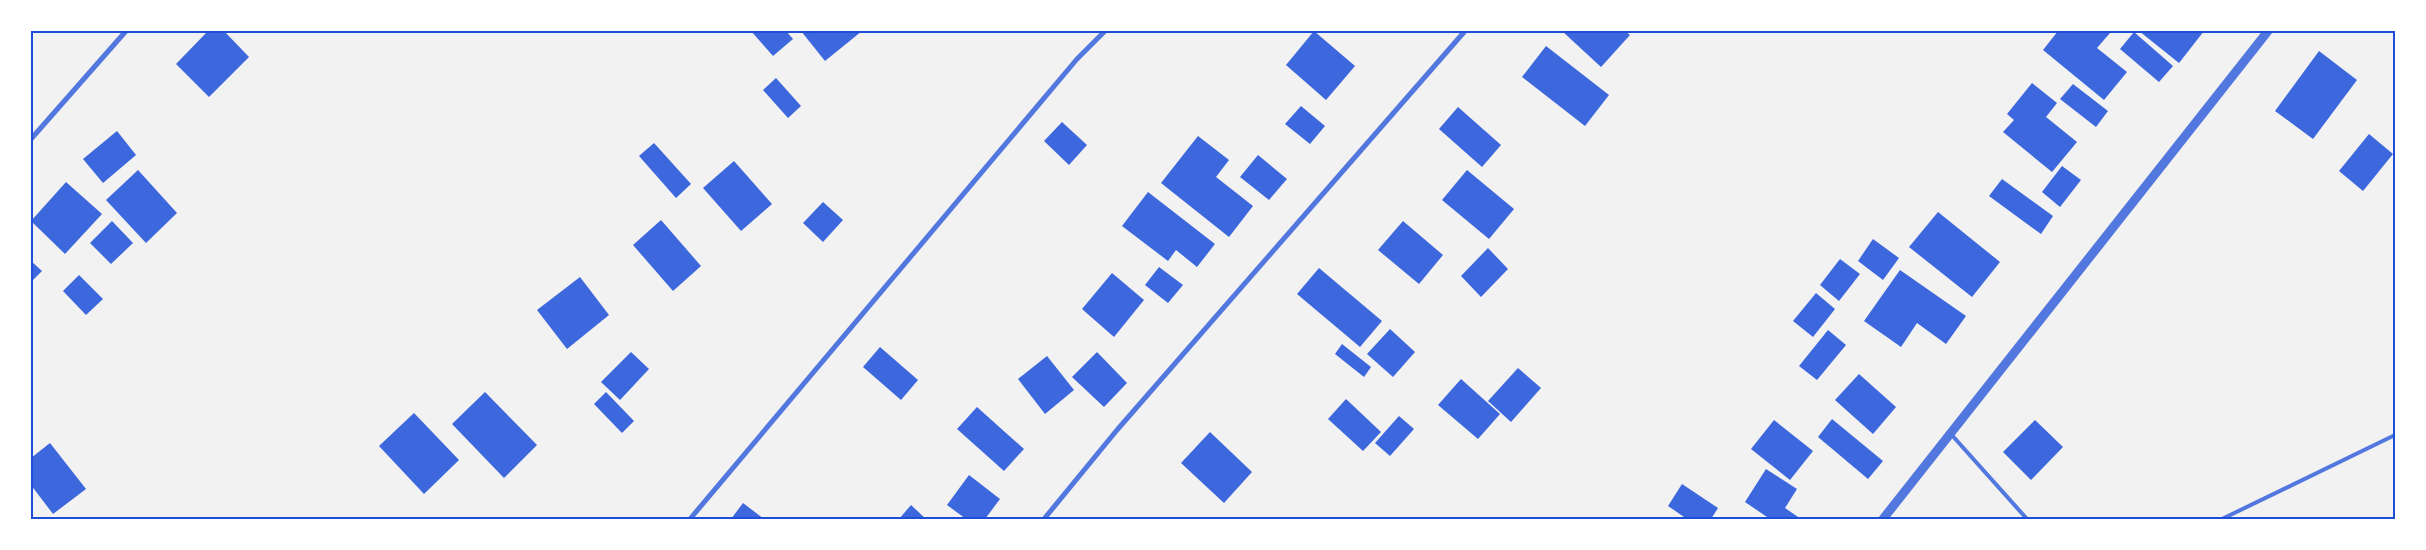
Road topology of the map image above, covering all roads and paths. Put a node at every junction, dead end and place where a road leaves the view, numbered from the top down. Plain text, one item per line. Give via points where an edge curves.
1 (126, 31) edge
2 (1104, 31) edge
3 (1465, 31) edge
4 (2268, 31) edge
5 (31, 139) edge
6 (1950, 432) junction
7 (2395, 435) edge
8 (690, 519) edge
9 (1044, 519) edge
10 (1883, 519) edge
11 (2027, 519) edge
12 (2222, 519) edge

1 - 5 street
2 - 8 street via 1064,74
3 - 9 street via 1117,430
4 - 6 street
6 - 10 street
6 - 11 lane
7 - 12 lane

